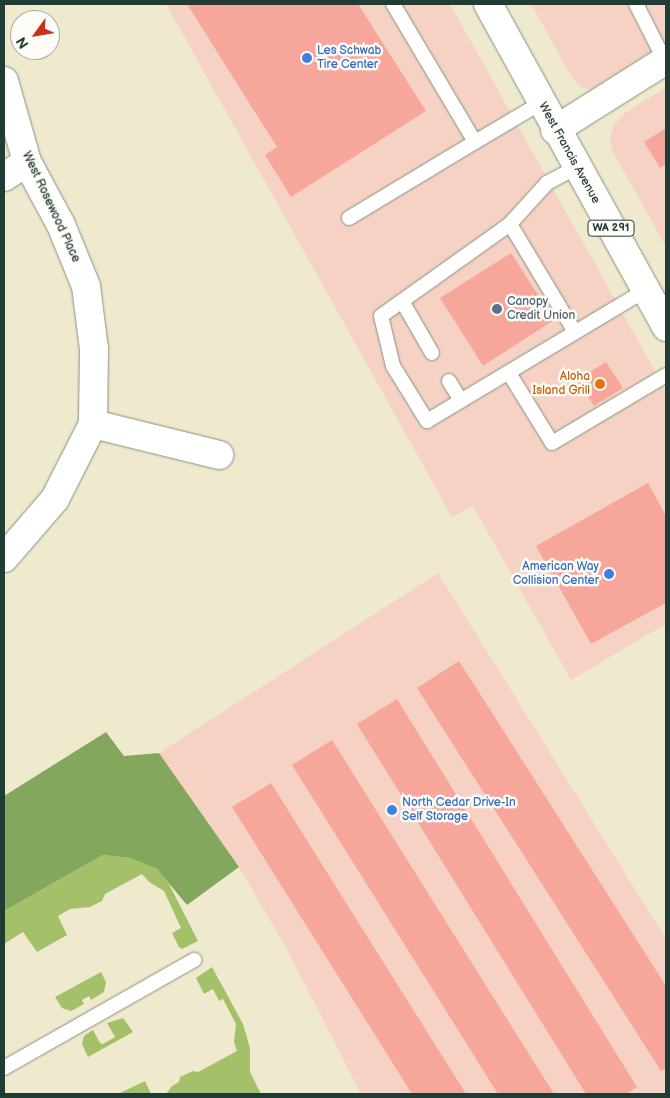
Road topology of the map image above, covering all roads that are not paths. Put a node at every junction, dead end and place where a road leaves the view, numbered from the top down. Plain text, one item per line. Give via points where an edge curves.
1 (393, 4) edge
2 (488, 4) edge
3 (636, 4) edge
4 (666, 61) edge
5 (4, 81) edge
6 (541, 103) junction
7 (555, 130) junction
8 (475, 142) junction
9 (27, 162) junction
10 (577, 167) junction
11 (4, 177) edge
12 (350, 218) dead end
13 (510, 224) junction
14 (646, 290) junction
15 (402, 301) junction
16 (666, 327) edge
17 (575, 332) junction
18 (432, 353) dead end
19 (509, 373) junction
20 (666, 375) edge
21 (449, 381) dead end
22 (461, 401) junction
23 (93, 424) junction
24 (220, 455) dead end
25 (4, 558) edge
26 (194, 960) dead end
27 (4, 1068) edge

1 - 8 lane
2 - 6 street, West Francis Avenue / WA 291
3 - 4 lane
4 - 7 street
5 - 9 street, West Rosewood Place
6 - 7 street, West Francis Avenue / WA 291
6 - 8 lane
7 - 10 street, West Francis Avenue / WA 291
8 - 12 lane
9 - 11 street
9 - 23 street, West Rosewood Place via 62,225 86,286 94,349
10 - 13 lane via 547,183
10 - 14 street, West Francis Avenue / WA 291
13 - 15 lane
13 - 17 lane
14 - 16 street, West Francis Avenue / WA 291
14 - 17 lane
15 - 18 lane
15 - 22 lane via 381,316 393,366 428,421
17 - 19 lane
19 - 20 lane via 552,443
19 - 22 lane
21 - 22 lane
23 - 24 street
23 - 25 street via 55,499
26 - 27 lane

